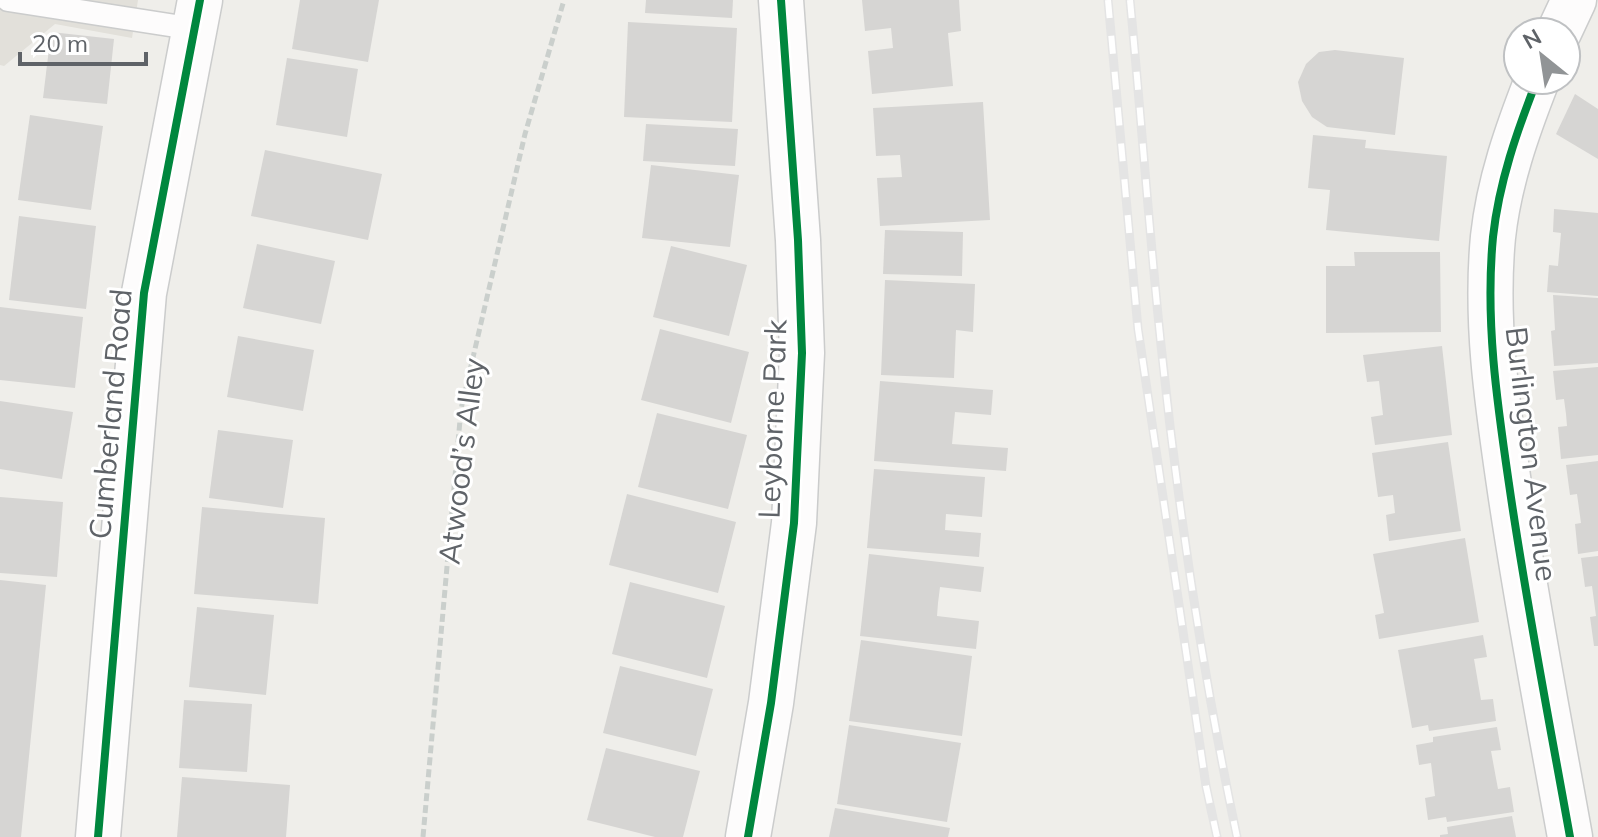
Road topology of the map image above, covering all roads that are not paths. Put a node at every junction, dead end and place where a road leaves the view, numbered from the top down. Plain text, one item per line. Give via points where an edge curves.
1 (8, 0) edge
2 (781, 0) edge
3 (198, 15) edge
4 (1531, 96) edge
5 (98, 837) edge
6 (748, 837) edge
7 (1570, 837) edge

1 - 3 lane
2 - 6 street, Leyborne Park via 802,353 794,523
3 - 5 street, Cumberland Road via 144,293
4 - 7 street, Burlington Avenue via 1500,194 1490,329 1517,542

